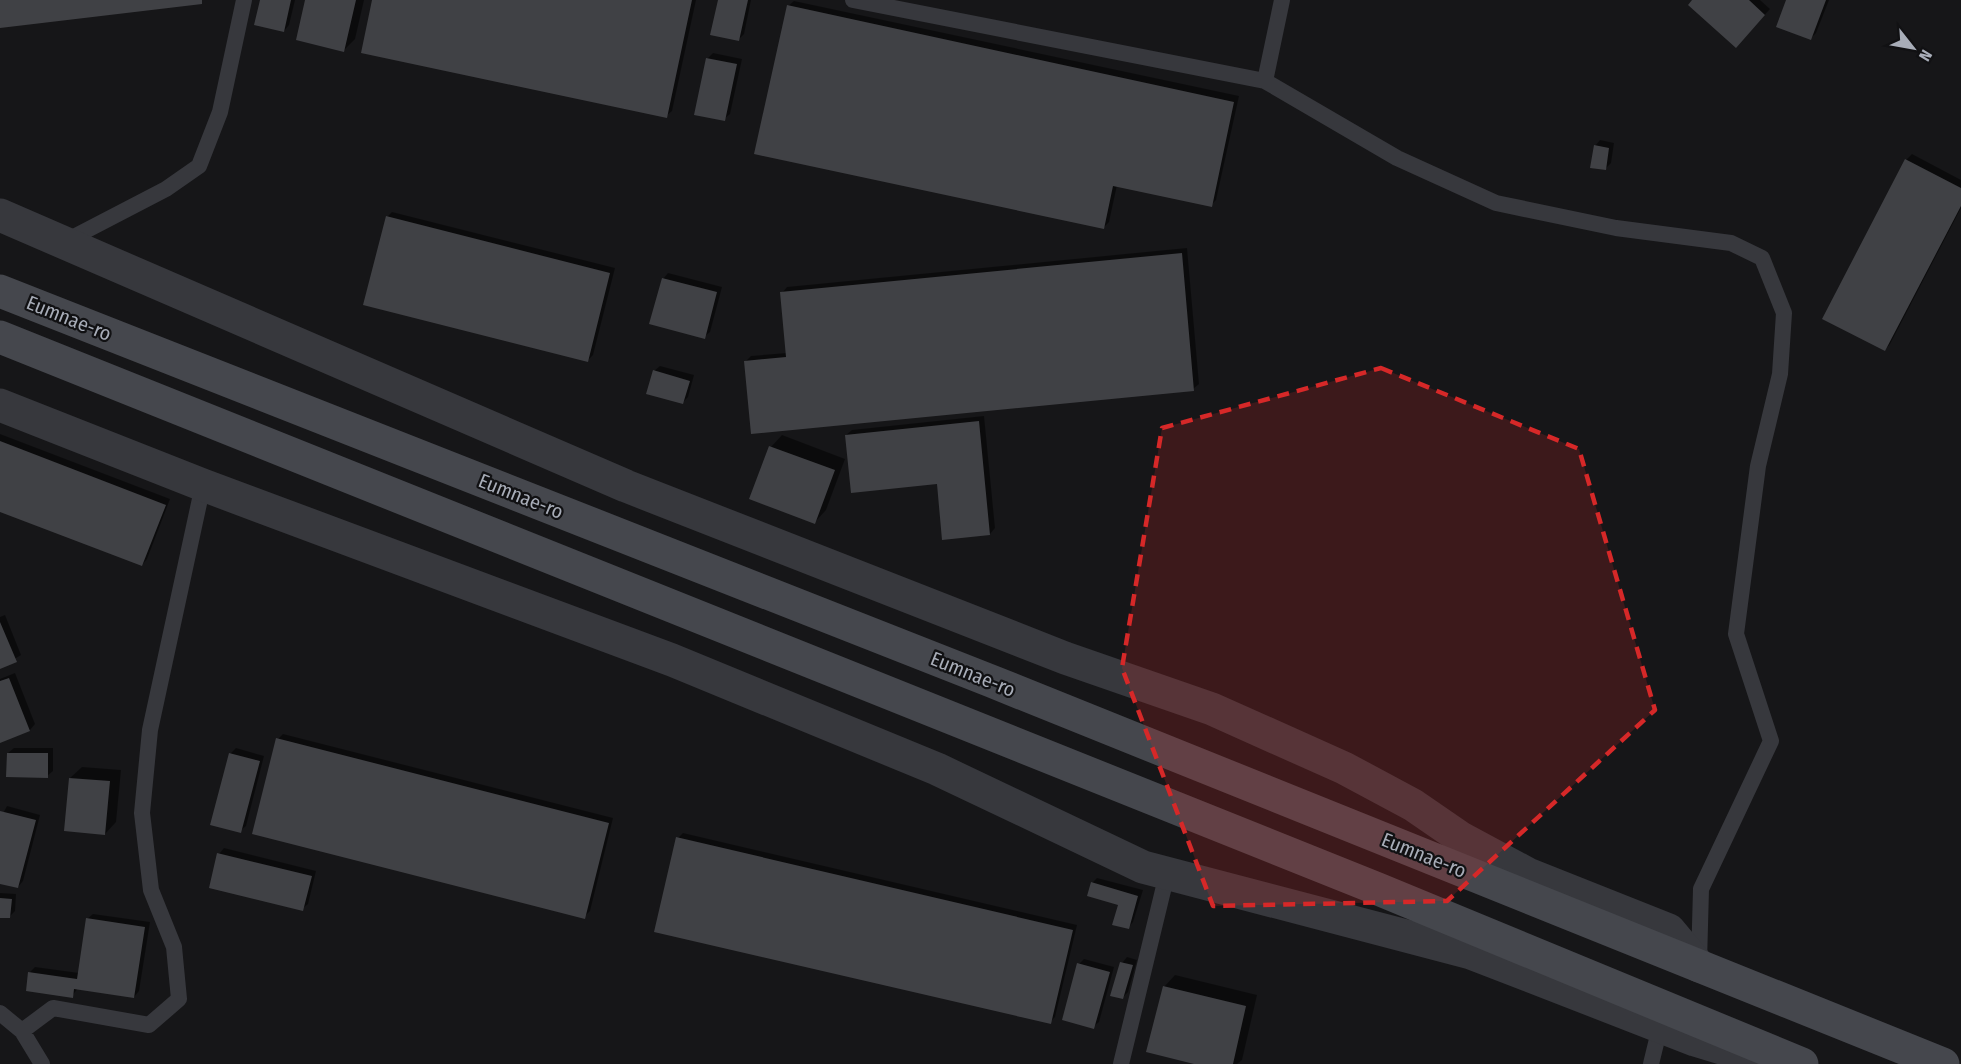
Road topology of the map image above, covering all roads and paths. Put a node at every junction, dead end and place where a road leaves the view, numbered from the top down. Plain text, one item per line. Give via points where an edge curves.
1 (244, 0) edge
2 (853, 0) edge
3 (1282, 0) edge
4 (1265, 81) junction
5 (0, 215) edge
6 (63, 242) junction
7 (0, 291) edge
8 (0, 337) edge
9 (0, 405) edge
10 (203, 484) junction
11 (1167, 874) junction
12 (1699, 966) junction
13 (0, 1013) edge
14 (1660, 1027) junction
15 (22, 1031) junction
16 (42, 1064) edge
17 (1121, 1064) edge
18 (1651, 1064) edge
19 (1778, 1064) edge
20 (1802, 1064) edge
21 (1943, 1064) edge

1 - 6 lane via 220,112 199,165 166,189
2 - 4 lane
3 - 4 lane
4 - 12 lane via 1397,158 1496,203 1616,228 1731,243 1762,258 1784,313 1783,333 1780,374 1758,466 1736,634 1771,741 1701,889
5 - 6 street
6 - 12 street via 626,486 1054,654 1212,709 1344,768 1528,874 1669,930
7 - 12 street, Eumnae-ro via 980,677
8 - 20 street via 1378,889
9 - 10 street
10 - 11 street via 672,660 937,769 1143,867
10 - 15 lane via 150,730 142,813 151,890 174,948 179,999 149,1025 53,1008
11 - 14 street via 1472,953
11 - 17 lane
12 - 21 street, Eumnae-ro
13 - 15 lane
14 - 18 lane
14 - 19 street
15 - 16 lane

